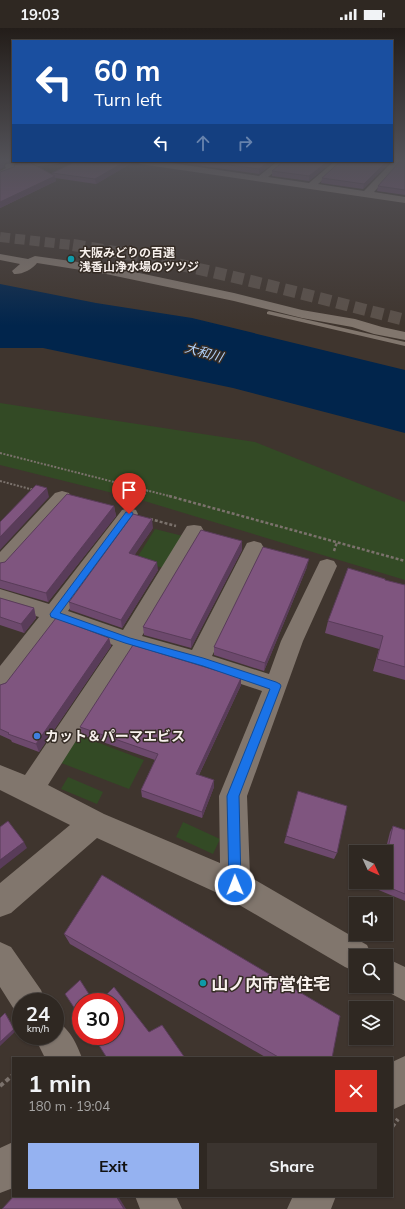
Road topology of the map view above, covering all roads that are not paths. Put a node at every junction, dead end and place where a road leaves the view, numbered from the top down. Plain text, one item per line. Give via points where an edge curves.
1 (0, 257) edge
2 (30, 263) junction
3 (18, 271) dead end
4 (269, 313) dead end
5 (405, 336) edge
6 (405, 344) edge
7 (62, 497) edge
8 (133, 508) road end
9 (194, 531) dead end
10 (254, 548) dead end
11 (0, 564) edge
12 (327, 566) dead end
13 (0, 597) edge
14 (54, 614) junction
15 (128, 641) junction
16 (198, 661) junction
17 (0, 683) edge
18 (276, 686) junction
19 (0, 777) edge
20 (30, 790) junction
21 (94, 823) junction
22 (235, 885) junction
23 (0, 902) edge
24 (349, 952) edge
25 (0, 958) edge
26 (393, 978) edge
27 (405, 985) edge
28 (23, 993) edge
29 (57, 1045) edge
30 (65, 1057) edge
31 (405, 1074) edge
32 (393, 1091) edge
33 (12, 1162) edge
34 (0, 1174) edge
35 (155, 1197) edge
36 (316, 1197) edge
37 (162, 1209) edge
38 (307, 1209) edge

1 - 2 street
2 - 3 street
2 - 5 street via 35,259 106,270
4 - 6 lane
7 - 11 street
8 - 14 street
9 - 15 street
10 - 16 street
12 - 18 street via 292,641
13 - 14 street
14 - 15 street
14 - 17 street
15 - 16 street
15 - 20 street
16 - 18 street
18 - 22 street via 233,796
19 - 20 street
20 - 21 street
21 - 22 street
21 - 23 street
22 - 24 street
25 - 28 street
26 - 27 street
29 - 30 street
31 - 32 street
33 - 34 street
35 - 37 street
36 - 38 street

